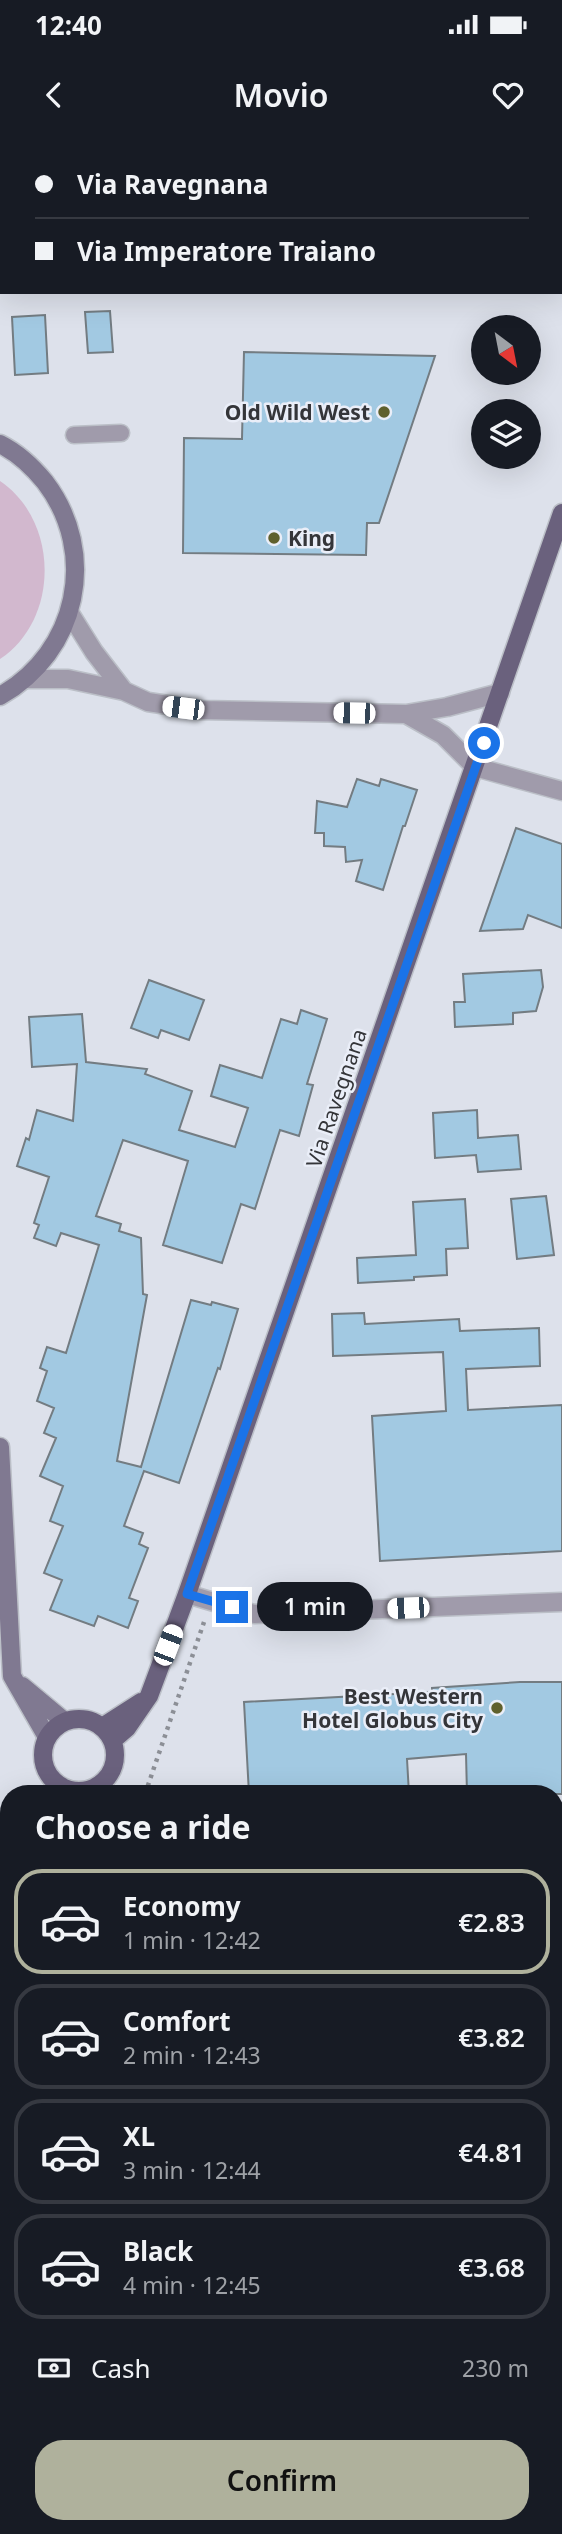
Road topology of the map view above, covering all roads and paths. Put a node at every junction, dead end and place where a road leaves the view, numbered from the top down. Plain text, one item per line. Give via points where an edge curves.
1 (121, 433) dead end
2 (74, 435) dead end
3 (3, 444) edge
4 (562, 513) edge
5 (69, 612) junction
6 (25, 679) junction
7 (124, 691) junction
8 (500, 693) junction
9 (1, 697) edge
10 (406, 714) junction
11 (475, 767) junction
12 (562, 791) edge
13 (0, 1447) edge
14 (187, 1594) junction
15 (562, 1602) edge
16 (12, 1676) junction
17 (64, 1721) junction
18 (108, 1734) junction
19 (47, 1737) junction
20 (57, 1785) edge
21 (98, 1785) edge

1 - 2 lane
3 - 5 street via 36,470 67,520 76,565
4 - 8 main road, Via Ravegnana
5 - 6 street via 61,634
5 - 7 street
6 - 7 street via 68,679
6 - 9 street
7 - 10 street via 148,702 201,710
8 - 10 street
8 - 11 main road, Via Ravegnana
10 - 11 street via 443,735
11 - 12 street
11 - 14 main road, Via Ravegnana
13 - 16 street
14 - 15 street via 254,1614
14 - 18 main road, Via Ravegnana via 149,1696 127,1728
16 - 17 street
16 - 19 street
17 - 18 main road via 84,1719
17 - 19 main road
18 - 21 main road via 115,1753 113,1765
19 - 20 main road via 43,1759

